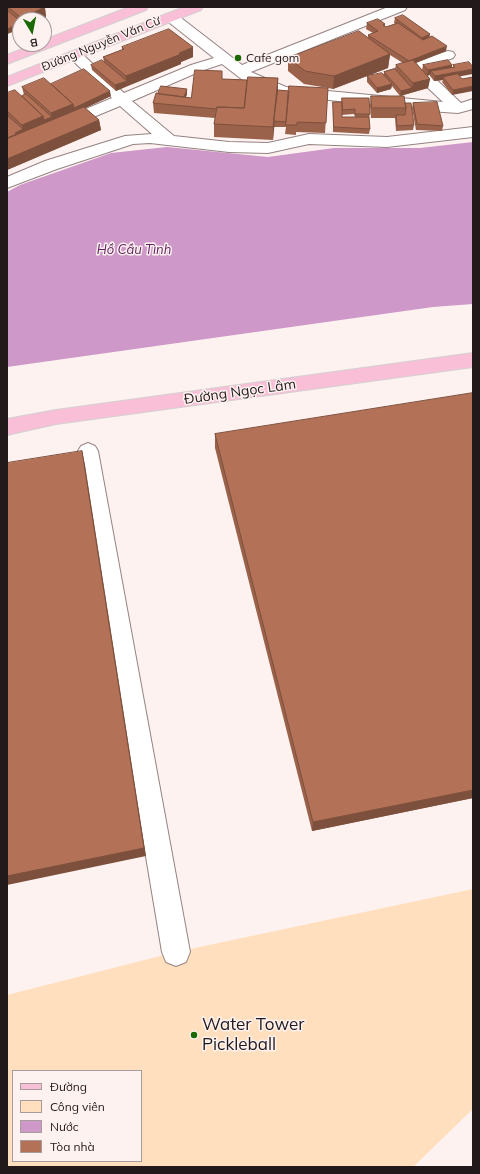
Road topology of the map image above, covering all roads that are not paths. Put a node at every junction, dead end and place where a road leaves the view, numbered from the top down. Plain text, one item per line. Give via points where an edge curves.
1 (141, 7) edge
2 (196, 7) edge
3 (400, 7) edge
4 (171, 17) junction
5 (356, 36) edge
6 (75, 55) junction
7 (448, 55) dead end
8 (224, 59) junction
9 (7, 60) edge
10 (415, 68) junction
11 (245, 74) junction
12 (386, 76) edge
13 (7, 82) edge
14 (121, 99) junction
15 (473, 104) edge
16 (458, 108) junction
17 (473, 132) edge
18 (169, 140) junction
19 (7, 148) edge
20 (7, 184) edge
21 (473, 360) edge
22 (7, 427) edge
23 (88, 451) dead end
24 (176, 952) dead end

1 - 9 main road, Đường Nguyễn Văn Cừ
2 - 4 main road, Đường Nguyễn Văn Cừ
3 - 11 street
4 - 6 main road, Đường Nguyễn Văn Cừ
4 - 8 street
5 - 11 street
6 - 13 main road, Đường Nguyễn Văn Cừ
6 - 14 street
7 - 10 street
8 - 11 street
8 - 14 street
10 - 12 street
10 - 16 street
11 - 16 street via 284,91
14 - 18 street
14 - 19 street
15 - 16 street
17 - 18 street via 387,142 309,139 268,148 229,147
18 - 20 street via 131,139 58,162
21 - 22 main road, Đường Ngọc Lâm via 56,417
23 - 24 street

